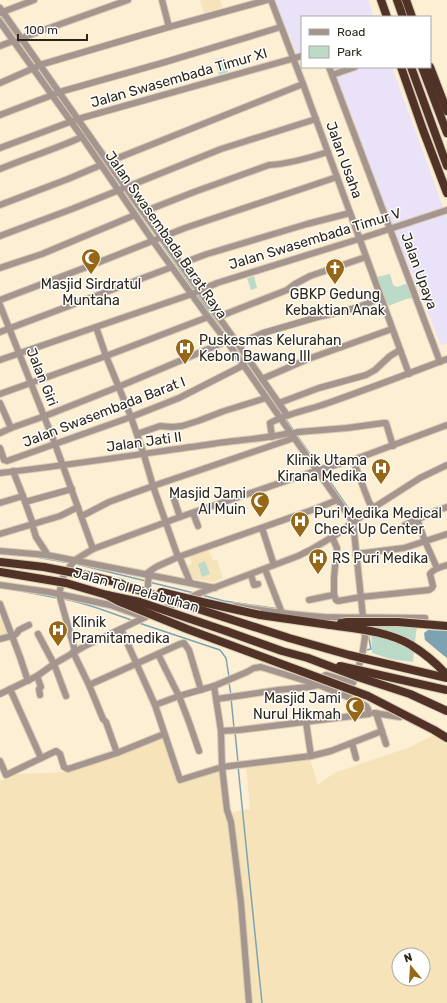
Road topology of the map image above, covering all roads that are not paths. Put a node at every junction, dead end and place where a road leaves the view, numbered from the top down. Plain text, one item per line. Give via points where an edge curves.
1 (34, 0) edge
2 (128, 0) edge
3 (162, 0) edge
4 (267, 0) edge
5 (271, 0) edge
6 (376, 0) edge
7 (381, 0) edge
8 (386, 0) edge
9 (397, 0) edge
10 (406, 0) edge
11 (1, 11) edge
12 (382, 16) edge
13 (387, 16) edge
14 (392, 16) edge
15 (403, 16) edge
16 (412, 16) edge
17 (0, 22) edge
18 (169, 26) junction
19 (281, 27) junction
20 (17, 40) junction
21 (0, 46) edge
22 (301, 56) edge
23 (294, 58) junction
24 (36, 66) junction
25 (329, 68) edge
26 (351, 68) edge
27 (401, 68) edge
28 (411, 68) edge
29 (422, 68) edge
30 (430, 68) edge
31 (332, 75) junction
32 (0, 82) edge
33 (303, 84) junction
34 (56, 94) junction
35 (447, 111) edge
36 (0, 115) edge
37 (316, 119) junction
38 (75, 120) junction
39 (447, 133) edge
40 (82, 137) junction
41 (0, 148) edge
42 (328, 152) junction
43 (108, 162) junction
44 (101, 165) junction
45 (447, 166) edge
46 (0, 169) edge
47 (337, 177) junction
48 (122, 189) junction
49 (447, 194) edge
50 (0, 205) edge
51 (447, 210) edge
52 (143, 212) junction
53 (350, 213) junction
54 (135, 215) junction
55 (390, 229) junction
56 (0, 236) edge
57 (158, 239) junction
58 (359, 239) junction
59 (366, 257) junction
60 (180, 264) junction
61 (0, 268) edge
62 (172, 268) junction
63 (199, 291) junction
64 (192, 294) junction
65 (381, 298) junction
66 (0, 300) edge
67 (0, 305) edge
68 (208, 317) junction
69 (218, 317) junction
70 (96, 327) junction
71 (9, 329) junction
72 (392, 329) junction
73 (0, 332) edge
74 (227, 341) junction
75 (238, 344) junction
76 (400, 350) junction
77 (20, 354) junction
78 (106, 356) junction
79 (447, 359) edge
80 (0, 360) edge
81 (440, 362) junction
82 (244, 365) junction
83 (409, 374) junction
84 (262, 379) junction
85 (31, 383) junction
86 (118, 387) junction
87 (0, 394) edge
88 (266, 398) junction
89 (0, 403) edge
90 (279, 403) junction
91 (45, 416) junction
92 (284, 417) junction
93 (131, 418) junction
94 (447, 425) edge
95 (11, 428) junction
96 (0, 433) edge
97 (137, 434) junction
98 (293, 434) junction
99 (272, 437) junction
100 (55, 444) junction
101 (393, 446) junction
102 (0, 448) edge
103 (144, 454) junction
104 (353, 460) junction
105 (447, 465) edge
106 (63, 466) junction
107 (317, 470) junction
108 (12, 471) junction
109 (0, 472) edge
110 (153, 486) junction
111 (72, 489) junction
112 (173, 496) dead end
113 (24, 499) junction
114 (337, 500) junction
115 (0, 503) edge
116 (78, 507) junction
117 (447, 507) edge
118 (373, 508) junction
119 (193, 513) junction
120 (82, 516) junction
121 (180, 517) junction
122 (417, 519) junction
123 (355, 521) junction
124 (167, 522) junction
125 (33, 524) junction
126 (405, 525) dead end
127 (198, 526) dead end
128 (262, 528) junction
129 (0, 534) edge
130 (447, 534) edge
131 (332, 537) junction
132 (425, 541) junction
133 (93, 549) junction
134 (0, 551) edge
135 (358, 554) junction
136 (47, 555) junction
137 (178, 557) junction
138 (0, 562) edge
139 (73, 563) junction
140 (447, 565) edge
141 (274, 566) junction
142 (437, 568) junction
143 (265, 569) junction
144 (0, 572) edge
145 (251, 575) junction
146 (148, 578) junction
147 (120, 582) junction
148 (190, 582) junction
149 (258, 584) dead end
150 (0, 585) edge
151 (215, 588) junction
152 (334, 594) junction
153 (107, 595) junction
154 (196, 595) junction
155 (60, 597) junction
156 (362, 597) junction
157 (309, 600) dead end
158 (0, 604) edge
159 (281, 611) junction
160 (365, 616) junction
161 (425, 618) dead end
162 (141, 619) junction
163 (330, 624) junction
164 (29, 625) dead end
165 (447, 626) edge
166 (121, 629) junction
167 (38, 634) dead end
168 (12, 636) junction
169 (0, 639) edge
170 (74, 652) junction
171 (158, 654) junction
172 (308, 658) junction
173 (54, 664) junction
174 (136, 664) junction
175 (447, 675) edge
176 (37, 676) junction
177 (447, 678) edge
178 (28, 681) junction
179 (352, 683) junction
180 (89, 685) junction
181 (318, 685) junction
182 (214, 686) junction
183 (10, 689) junction
184 (201, 690) junction
185 (447, 690) edge
186 (0, 694) edge
187 (40, 695) dead end
188 (66, 696) dead end
189 (178, 696) junction
190 (348, 697) junction
191 (217, 699) junction
192 (155, 706) junction
193 (447, 711) edge
194 (376, 713) junction
195 (369, 714) junction
196 (400, 718) dead end
197 (306, 722) junction
198 (221, 731) junction
199 (382, 731) junction
200 (164, 734) junction
201 (447, 738) edge
202 (352, 743) junction
203 (386, 744) dead end
204 (199, 751) dead end
205 (117, 753) junction
206 (311, 756) junction
207 (41, 758) junction
208 (356, 758) dead end
209 (0, 761) edge
210 (222, 767) junction
211 (3, 776) edge
212 (250, 1003) edge

1 - 11 street
2 - 20 street
3 - 18 street
4 - 18 street
5 - 19 street, Jalan Usaha
6 - 12 highway
7 - 13 highway
8 - 14 highway
9 - 15 highway
10 - 16 highway
11 - 20 street
17 - 20 street
18 - 24 street
19 - 23 street, Jalan Usaha
19 - 34 street
20 - 21 street
20 - 24 street, Jalan Swasembada Barat Raya
22 - 23 street, Jalan Swasembada Timur XI
23 - 33 street, Jalan Usaha
23 - 38 street, Jalan Swasembada Timur XI
24 - 32 street
24 - 34 street, Jalan Swasembada Barat Raya
25 - 31 street, Jalan Upaya
26 - 31 street
27 - 49 highway
28 - 45 highway
29 - 39 highway
30 - 35 highway
31 - 55 street, Jalan Upaya
33 - 37 street, Jalan Usaha
33 - 43 street
34 - 36 street
34 - 38 street, Jalan Swasembada Barat Raya
37 - 42 street, Jalan Usaha
37 - 48 street via 221,149
38 - 40 street, Jalan Swasembada Barat Raya
38 - 41 street, Jalan Swasembada Timur XI
38 - 43 street
40 - 44 street, Jalan Swasembada Barat Raya
40 - 46 street
42 - 47 street, Jalan Usaha
42 - 52 street via 280,165 269,165
43 - 48 street
44 - 48 street, Jalan Swasembada Barat Raya
44 - 50 street
47 - 53 street, Jalan Usaha
47 - 57 street
48 - 52 street
48 - 54 street, Jalan Swasembada Barat Raya
48 - 56 street
51 - 55 street, Jalan Swasembada Timur V
52 - 57 street
53 - 58 street, Jalan Usaha
53 - 60 street
54 - 57 street, Jalan Swasembada Barat Raya
54 - 61 street via 42,254
55 - 58 street, Jalan Swasembada Timur V
55 - 81 street, Jalan Upaya
57 - 60 street
57 - 62 street, Jalan Swasembada Barat Raya
57 - 66 street
58 - 59 street, Jalan Usaha
58 - 63 street, Jalan Swasembada Timur V via 217,283
59 - 65 street, Jalan Usaha
59 - 69 street via 310,276 287,290
60 - 63 street
62 - 64 street, Jalan Swasembada Barat Raya
62 - 71 street
63 - 64 street, Jalan Swasembada Timur V
63 - 69 street
64 - 68 street, Jalan Swasembada Barat Raya
64 - 70 street, Jalan Swasembada Timur V
65 - 72 street, Jalan Usaha
65 - 75 street via 356,308 263,333
67 - 71 street, Jalan Giri
68 - 74 street, Jalan Swasembada Barat Raya
68 - 78 street
69 - 75 street
70 - 77 street, Jalan Swasembada Timur V
70 - 78 street
71 - 73 street
71 - 77 street, Jalan Giri
72 - 76 street, Jalan Usaha
72 - 84 street via 308,359
74 - 82 street, Jalan Swasembada Barat Raya
74 - 86 street
75 - 84 street
76 - 83 street, Jalan Usaha
76 - 90 street via 366,375 319,388
77 - 80 street, Jalan Swasembada Timur V
77 - 85 street, Jalan Giri
78 - 85 street
78 - 86 street
79 - 81 street
81 - 83 street
82 - 88 street, Jalan Swasembada Barat Raya
82 - 93 street, Jalan Swasembada Barat I via 179,398
83 - 92 street
84 - 90 street
85 - 87 street
85 - 91 street, Jalan Giri
86 - 91 street
86 - 93 street
88 - 92 street, Jalan Swasembada Barat Raya
88 - 97 street via 182,426 160,426
89 - 95 street
90 - 92 street
91 - 95 street
91 - 100 street, Jalan Giri
92 - 98 street, Jalan Swasembada Barat Raya
92 - 99 street via 270,424
93 - 97 street
93 - 100 street, Jalan Swasembada Barat I
94 - 101 street
95 - 96 street
97 - 103 street
98 - 99 street, Jalan Jati II
98 - 101 street via 386,423
98 - 107 street, Jalan Swasembada Barat Raya
98 - 110 street
99 - 103 street, Jalan Jati II
100 - 102 street, Jalan Swasembada Barat I via 6,461
100 - 106 street, Jalan Giri
101 - 104 street
103 - 106 street, Jalan Jati II
103 - 110 street
104 - 107 street
104 - 118 street
105 - 118 street via 425,474
106 - 108 street, Jalan Jati II
106 - 111 street, Jalan Giri
107 - 114 street, Jalan Swasembada Barat Raya
107 - 119 street
108 - 109 street, Jalan Jati II
108 - 113 street
110 - 120 street via 109,502
110 - 124 street
111 - 113 street
111 - 116 street, Jalan Giri
112 - 121 street
113 - 115 street
113 - 125 street
114 - 123 street, Jalan Swasembada Barat Raya
114 - 128 street
116 - 120 street, Jalan Giri
116 - 125 street via 60,516
117 - 122 street
118 - 123 street
119 - 121 street
119 - 127 street
120 - 133 street, Jalan Giri
121 - 124 street
122 - 126 street
122 - 132 street
123 - 131 street
123 - 135 street
124 - 133 street
124 - 137 street
125 - 129 street
125 - 136 street via 36,537
128 - 137 street
128 - 141 street
130 - 132 street
131 - 141 street
131 - 152 street via 337,548
132 - 135 street via 404,548
132 - 142 street
133 - 139 street
134 - 136 street
135 - 156 street
136 - 139 street
137 - 146 street via 156,567
137 - 148 street
138 - 147 highway, Jalan Tol Pelabuhan, bridge via 44,567
139 - 146 street
139 - 155 street via 64,574
140 - 142 street
141 - 143 street
142 - 156 street via 430,574 433,586 429,590
143 - 145 street
143 - 159 street
144 - 153 highway, Jalan Tol Pelabuhan, bridge via 66,583
145 - 149 street via 254,585
145 - 151 street
146 - 148 street
146 - 162 street
147 - 163 highway, bridge via 248,613
147 - 177 highway, bridge via 125,586 289,638
148 - 151 street
150 - 155 street via 49,592
151 - 154 street
152 - 156 street via 338,601
152 - 157 street
153 - 172 highway, Jalan Tol Pelabuhan, bridge via 155,606
153 - 201 highway, bridge via 187,629 368,696
154 - 159 street via 222,604
154 - 162 street
155 - 162 street via 110,605
155 - 170 street
156 - 160 street
158 - 168 street
159 - 160 street via 322,617
160 - 161 street
160 - 179 street via 362,656
162 - 166 street
163 - 165 highway, bridge via 398,622
163 - 175 highway, bridge via 399,639 419,650
164 - 168 street
166 - 170 street
166 - 174 street
167 - 173 street
168 - 169 street
168 - 178 street
170 - 173 street
170 - 180 street
171 - 174 street
171 - 184 street via 184,643 189,650
171 - 189 street
172 - 185 highway, bridge
172 - 193 highway, bridge via 410,694
173 - 176 street
173 - 188 street
174 - 180 street
174 - 192 street
176 - 178 street
176 - 187 street via 41,687
178 - 183 street
179 - 181 street via 326,675
179 - 190 street
180 - 205 street
181 - 182 street via 261,667
181 - 190 street
181 - 191 street
182 - 184 street
182 - 191 street
183 - 186 street
183 - 207 street
184 - 189 street
189 - 192 street
189 - 204 street
190 - 195 street via 366,706
191 - 198 street
192 - 200 street
194 - 195 street
194 - 196 street
194 - 199 street
195 - 197 street
197 - 198 street
197 - 206 street
198 - 210 street
199 - 202 street
199 - 203 street
200 - 205 street
200 - 210 street via 180,780
202 - 206 street
202 - 208 street
205 - 207 street via 68,769 64,767 60,754 56,751
206 - 210 street
207 - 211 street
209 - 211 street
210 - 212 street via 241,903

